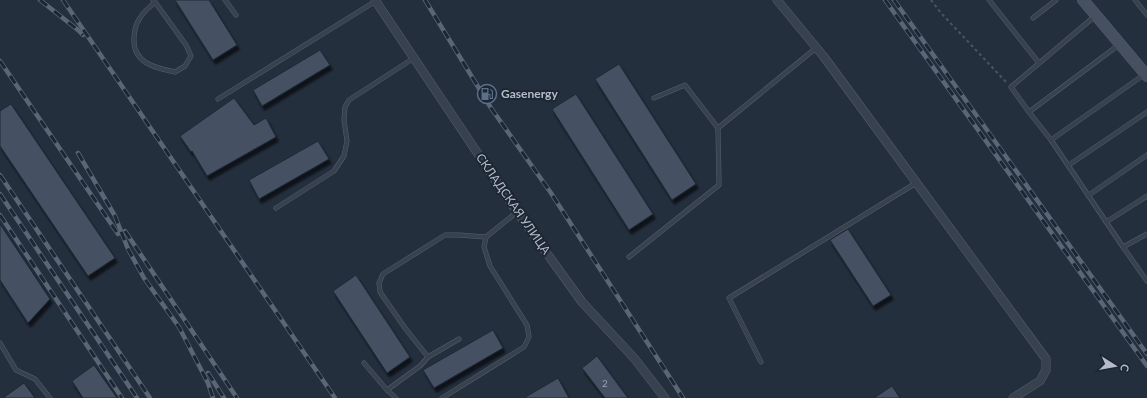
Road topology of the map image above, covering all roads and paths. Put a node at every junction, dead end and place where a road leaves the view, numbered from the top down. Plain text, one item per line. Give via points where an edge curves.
1 (225, 0) edge
2 (777, 0) edge
3 (931, 0) edge
4 (989, 0) edge
5 (1056, 0) edge
6 (1083, 0) edge
7 (1135, 0) edge
8 (154, 1) edge
9 (376, 1) edge
10 (236, 15) dead end
11 (1096, 15) junction
12 (1147, 15) edge
13 (1033, 18) dead end
14 (1120, 44) junction
15 (816, 48) junction
16 (414, 58) junction
17 (1039, 62) junction
18 (1146, 75) edge
19 (1011, 87) junction
20 (654, 98) dead end
21 (218, 99) dead end
22 (1029, 112) junction
23 (1147, 112) edge
24 (718, 128) junction
25 (1051, 140) junction
26 (1147, 155) edge
27 (1069, 165) junction
28 (916, 183) junction
29 (1089, 195) junction
30 (1147, 196) edge
31 (276, 208) dead end
32 (517, 212) junction
33 (1106, 222) junction
34 (1147, 234) edge
35 (486, 237) junction
36 (1123, 248) junction
37 (629, 257) dead end
38 (1145, 274) edge
39 (1147, 281) edge
40 (459, 339) dead end
41 (0, 343) edge
42 (428, 357) junction
43 (760, 362) dead end
44 (364, 363) dead end
45 (387, 390) junction
46 (50, 398) edge
47 (396, 398) edge
48 (442, 398) edge
49 (665, 398) edge
50 (1013, 398) edge

1 - 10 lane
2 - 15 street
3 - 19 path
4 - 17 lane
5 - 13 lane
6 - 11 street
7 - 12 lane
8 - 8 lane via 191,56 185,66 175,72 158,69 140,59 134,46 134,30
9 - 16 street, СКЛАДСКАЯ УЛИЦА
9 - 21 lane
11 - 14 street
11 - 17 lane
14 - 18 street
14 - 22 lane
15 - 24 lane
15 - 28 street
16 - 31 lane via 349,100 345,107 347,141 344,156 334,171
16 - 32 street, СКЛАДСКАЯ УЛИЦА
17 - 19 lane
18 - 25 lane
19 - 22 lane
20 - 24 lane via 685,85
22 - 25 lane
23 - 27 lane
24 - 37 lane via 719,185
25 - 27 lane
26 - 29 lane
27 - 29 lane
28 - 43 lane via 729,298
28 - 50 street via 1046,359 1046,370 1040,381
29 - 33 lane
30 - 33 lane
32 - 35 lane
32 - 49 street, СКЛАДСКАЯ УЛИЦА via 582,302 634,358
33 - 36 lane
34 - 36 lane
35 - 42 lane via 445,235 383,274 379,283 380,292
35 - 48 lane via 484,247 490,266 527,325 529,336 524,347
36 - 38 lane
38 - 39 lane
40 - 42 lane
41 - 46 lane via 16,370 35,379
42 - 45 lane
44 - 45 lane
45 - 47 lane

